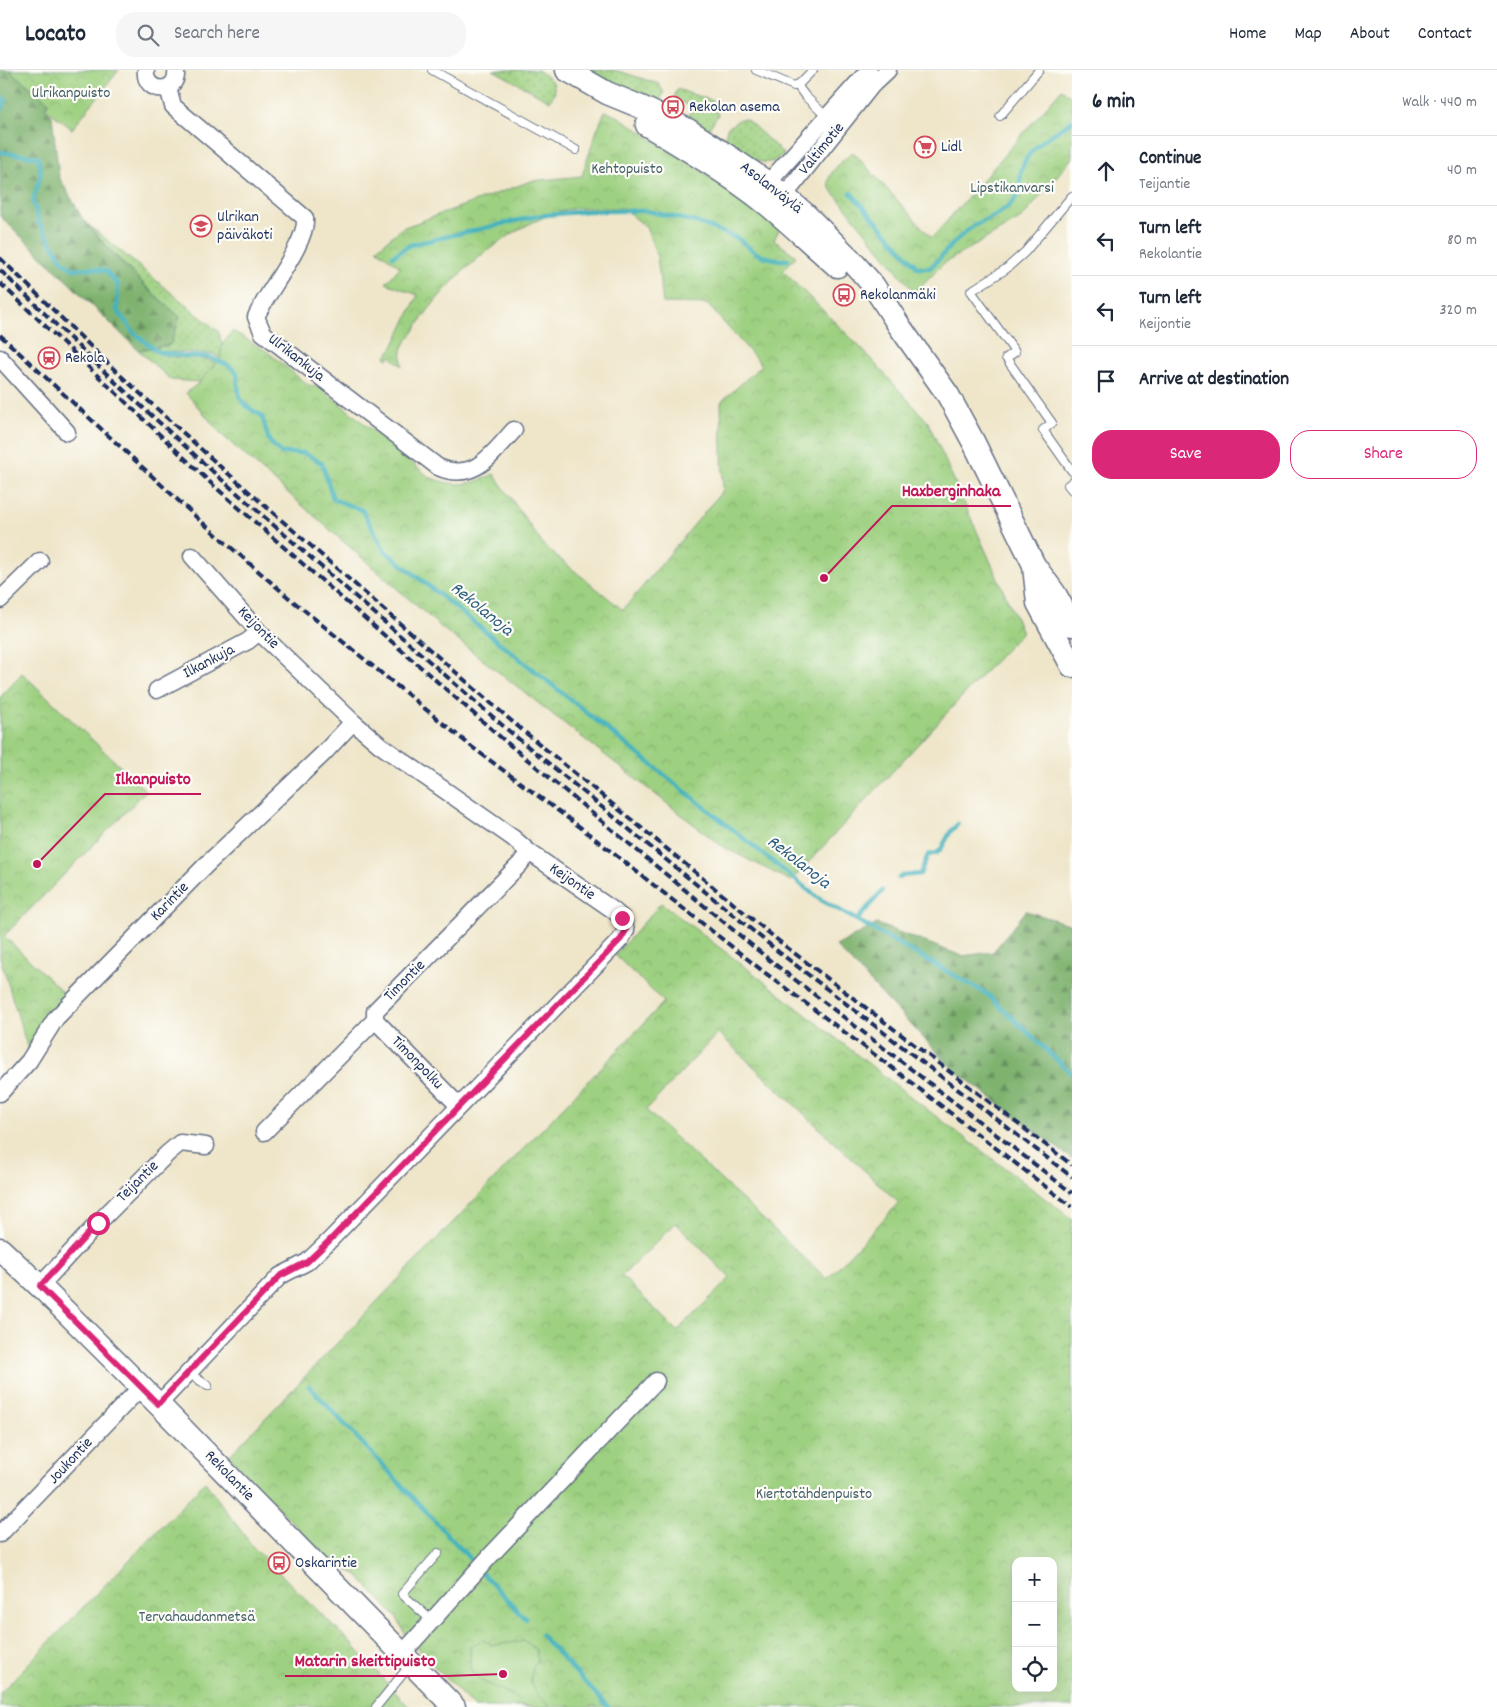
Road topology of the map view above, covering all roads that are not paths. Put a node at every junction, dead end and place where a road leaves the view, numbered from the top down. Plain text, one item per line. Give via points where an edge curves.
1 (146, 70) edge
2 (176, 70) edge
3 (432, 70) edge
4 (567, 70) edge
5 (756, 70) edge
6 (812, 70) edge
7 (868, 70) edge
8 (888, 70) edge
9 (1039, 70) edge
10 (797, 85) junction
11 (168, 87) junction
12 (1000, 116) dead end
13 (833, 122) junction
14 (576, 150) dead end
15 (773, 195) junction
16 (1072, 196) edge
17 (2, 364) edge
18 (514, 430) dead end
19 (67, 432) dead end
20 (1072, 471) edge
21 (1072, 482) edge
22 (1072, 490) edge
23 (192, 556) dead end
24 (40, 561) dead end
25 (1034, 565) junction
26 (0, 600) edge
27 (1072, 625) edge
28 (259, 632) junction
29 (1072, 666) edge
30 (157, 690) dead end
31 (353, 722) junction
32 (529, 852) junction
33 (375, 1020) junction
34 (0, 1093) edge
35 (459, 1106) junction
36 (264, 1132) dead end
37 (206, 1146) dead end
38 (0, 1249) edge
39 (40, 1286) junction
40 (188, 1374) junction
41 (656, 1381) dead end
42 (208, 1386) dead end
43 (141, 1387) junction
44 (158, 1404) junction
45 (0, 1534) edge
46 (438, 1553) dead end
47 (431, 1620) junction
48 (407, 1658) junction
49 (376, 1707) edge
50 (454, 1707) edge

1 - 11 street via 153,86
2 - 11 street via 175,81
3 - 14 lane
4 - 15 main road, Asolanväylä via 607,93 688,130
5 - 10 lane
6 - 10 lane
7 - 13 street, Valtimotie
8 - 13 street, Valtimotie
9 - 12 lane
10 - 13 lane
11 - 18 street, Ulrikankuja via 174,106 305,218 296,247 256,317 263,333 444,470 459,473 480,465
13 - 15 street, Valtimotie
15 - 25 main road, Asolanväylä via 810,219 873,286 948,395
16 - 20 lane via 1025,252 1006,269 971,291 1015,352 1006,358 1052,423 1043,430
17 - 19 street
21 - 22 lane via 1068,485
23 - 28 street, Keijontie
24 - 26 street
25 - 27 main road, Asolanväylä
25 - 29 main road, Asolanväylä via 1038,603
28 - 30 street, Ilkankuja
28 - 31 street, Keijontie
31 - 32 street, Keijontie
31 - 34 street, Karintie via 204,866 56,1018 29,1061
32 - 33 street, Timontie via 375,1011
32 - 35 street, Keijontie via 613,910 622,918 626,930
33 - 35 street, Timonpolku
33 - 36 street, Timontie
35 - 40 street, Keijontie via 316,1255 280,1276
37 - 39 street, Teijantie via 180,1143 168,1152
38 - 39 main road, Rekolantie
39 - 43 main road, Rekolantie
40 - 42 lane
40 - 44 street, Keijontie
41 - 47 street
43 - 44 main road, Rekolantie
43 - 45 street, Joukontie
44 - 48 main road, Rekolantie
46 - 47 lane via 402,1594
47 - 48 street
48 - 49 lane
48 - 50 main road, Rekolantie

